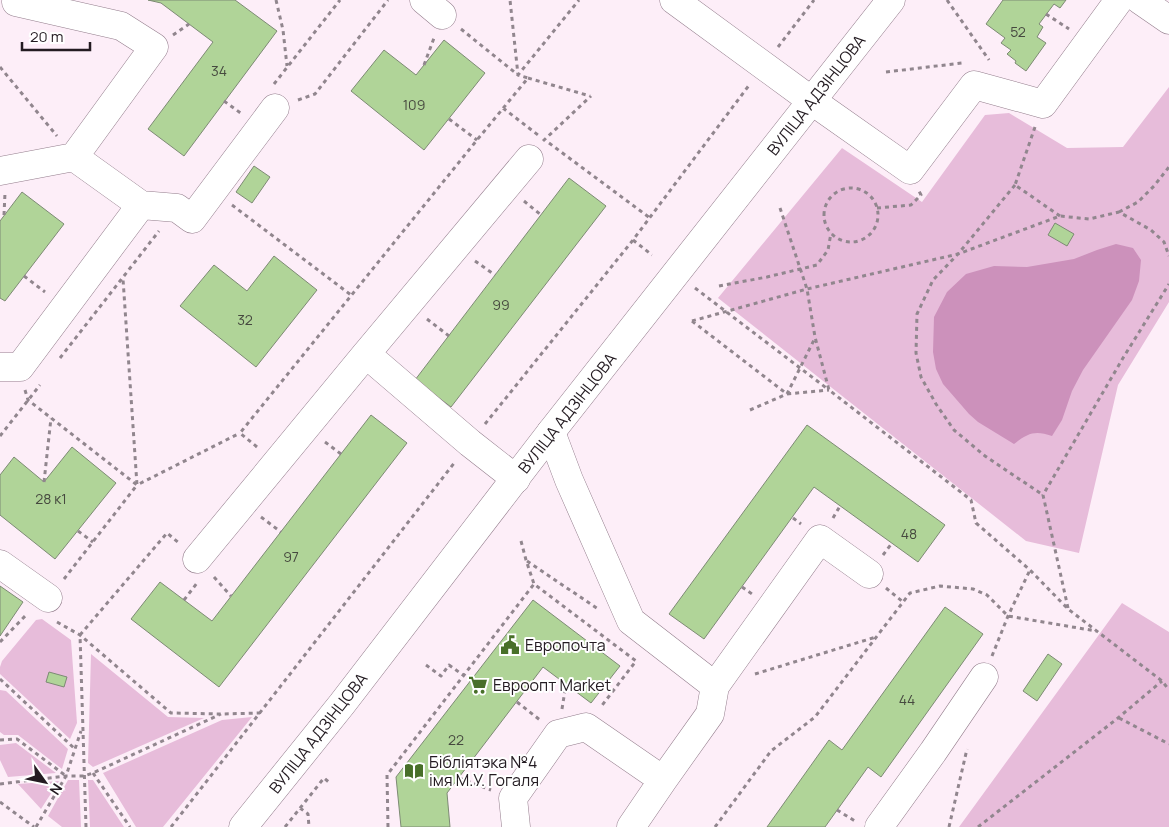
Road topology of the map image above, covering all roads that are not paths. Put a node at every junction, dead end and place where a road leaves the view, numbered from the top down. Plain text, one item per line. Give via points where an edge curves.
1 (674, 0) edge
2 (890, 0) edge
3 (1118, 0) edge
4 (1140, 0) edge
5 (16, 2) dead end
6 (1169, 20) edge
7 (812, 101) junction
8 (275, 108) road end
9 (536, 149) road end
10 (74, 157) junction
11 (0, 171) edge
12 (141, 205) junction
13 (366, 354) junction
14 (10, 367) edge
15 (551, 432) junction
16 (516, 479) junction
17 (197, 559) dead end
18 (0, 564) edge
19 (869, 574) dead end
20 (48, 598) road end
21 (984, 677) dead end
22 (715, 686) junction
23 (663, 780) junction
24 (868, 825) edge
25 (243, 827) edge
26 (516, 827) edge
27 (631, 827) edge

1 - 7 main road
2 - 7 main road, ВУЛІЦА АДЗІНЦОВА
3 - 7 main road via 1043,104 974,85 910,170
4 - 6 main road
5 - 10 main road via 122,26 154,47
7 - 15 main road, ВУЛІЦА АДЗІНЦОВА
8 - 12 main road via 192,219 178,208
9 - 13 main road
10 - 11 main road
10 - 12 main road
12 - 14 main road
13 - 16 main road
13 - 17 main road
15 - 16 main road, ВУЛІЦА АДЗІНЦОВА
15 - 22 main road via 631,622
16 - 25 main road, ВУЛІЦА АДЗІНЦОВА
18 - 20 main road
19 - 22 main road via 820,539
21 - 24 main road via 934,752
22 - 23 main road via 710,714
23 - 26 main road via 586,727 558,734 513,798
23 - 27 main road

